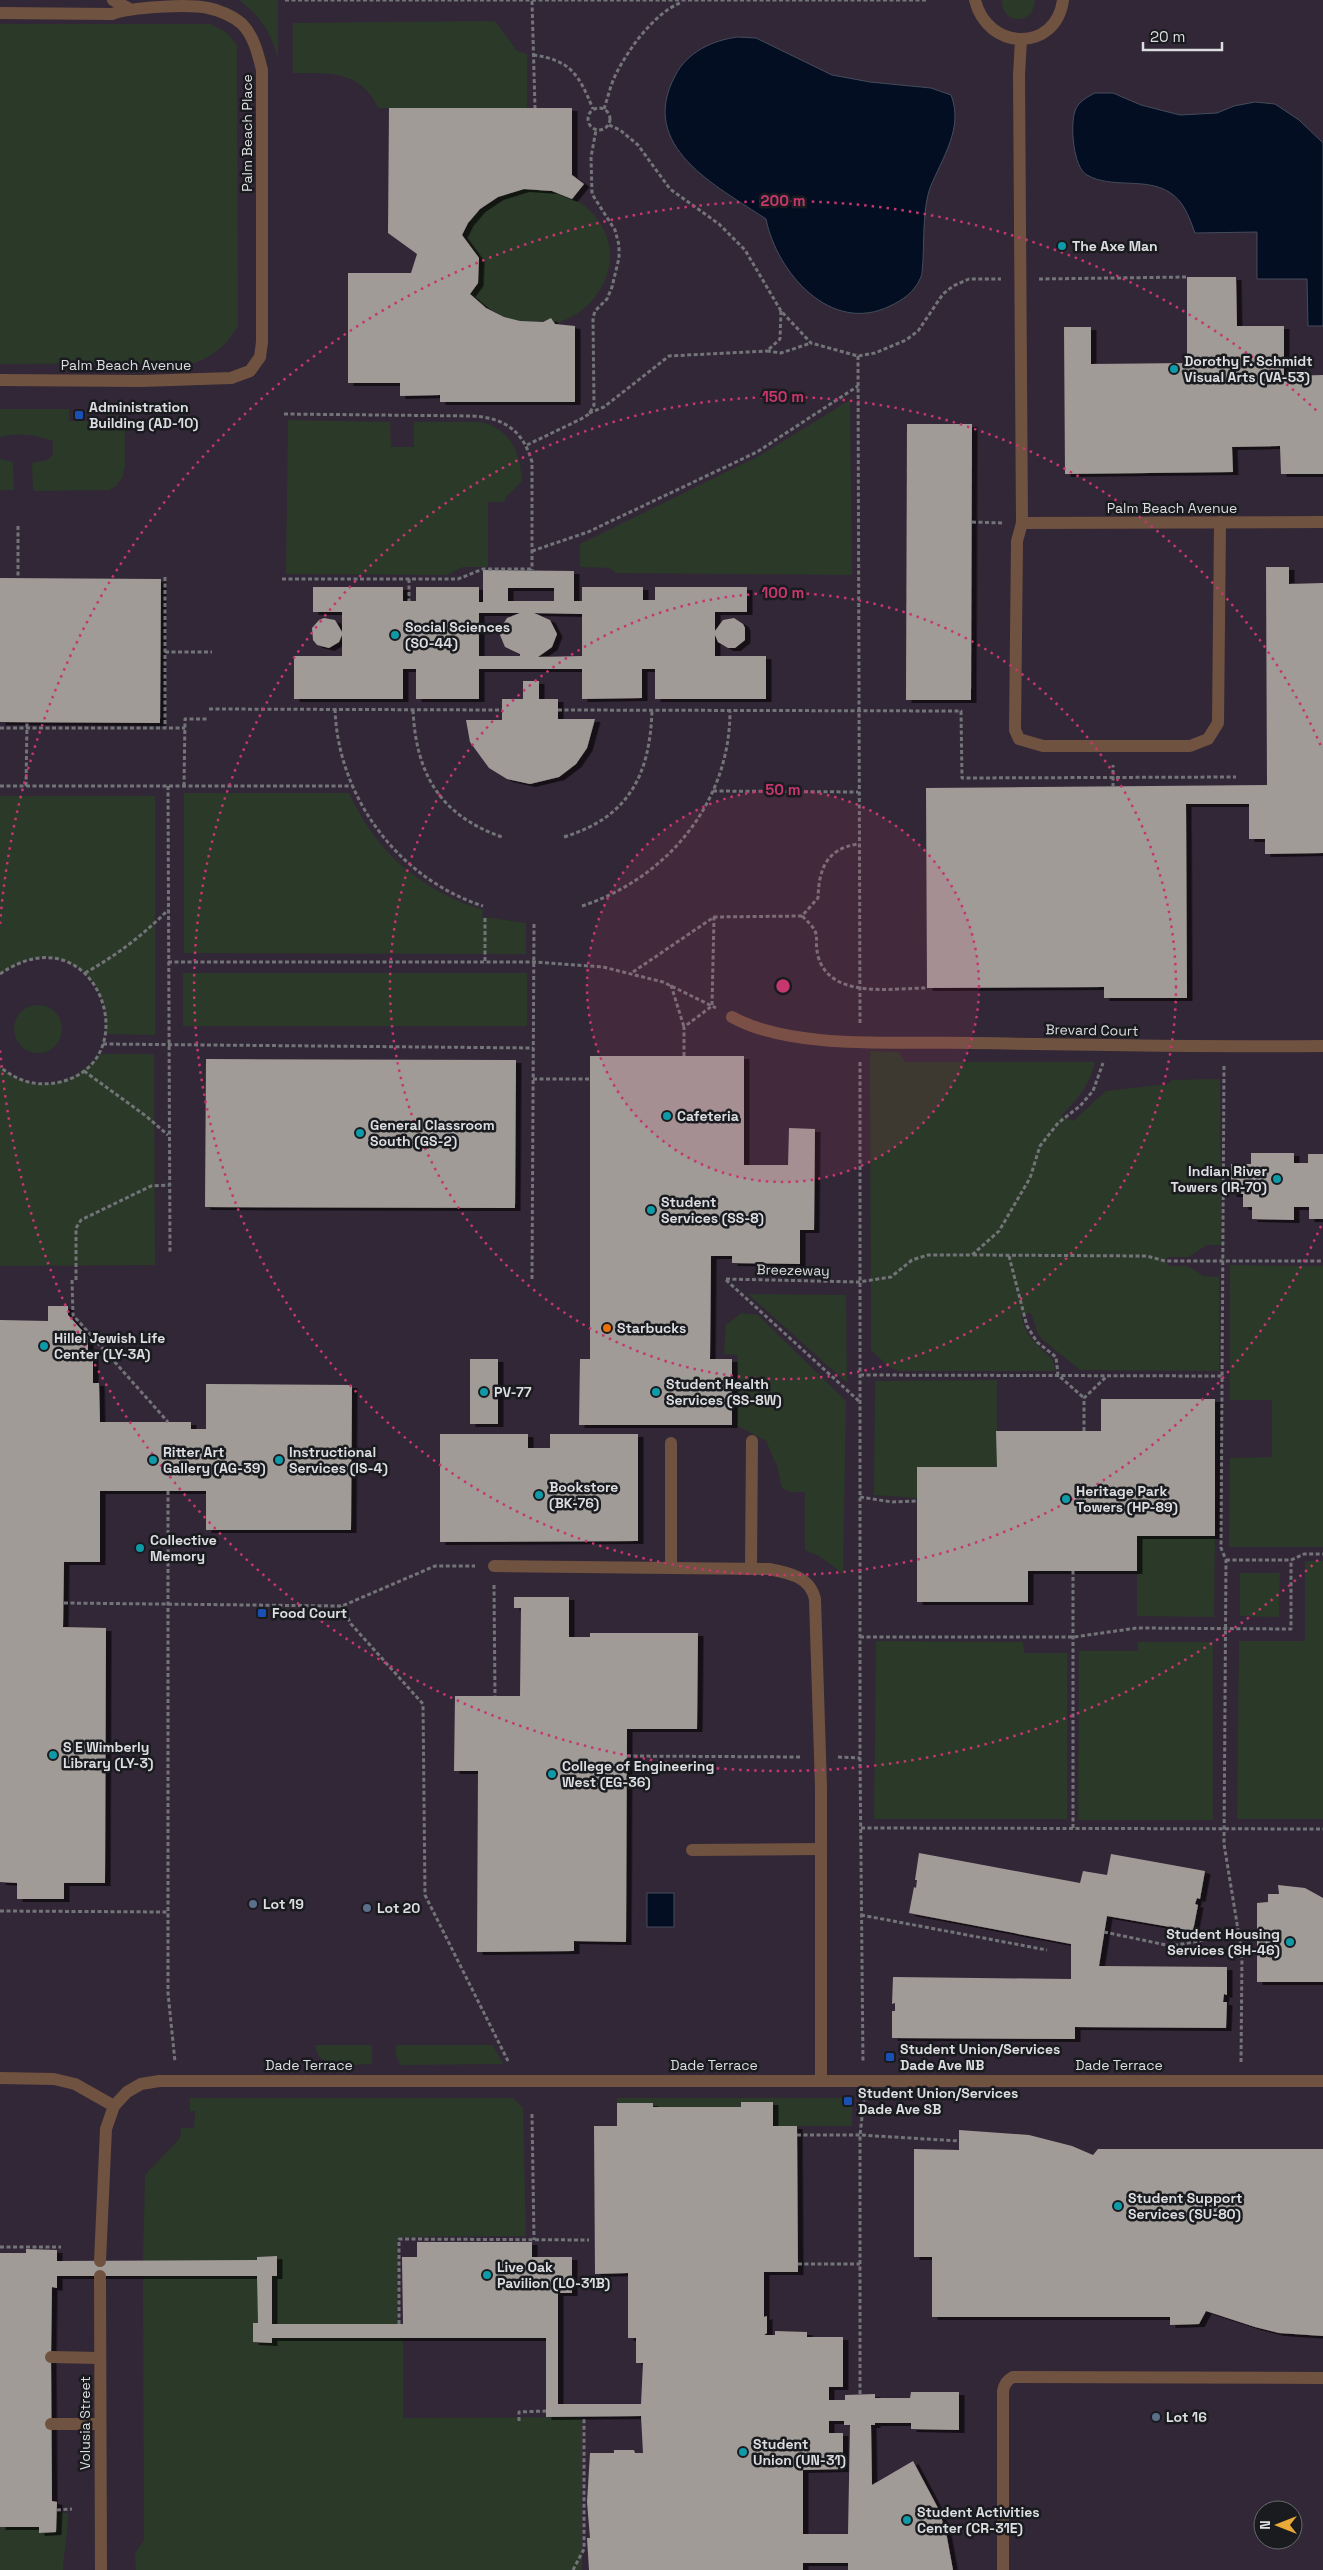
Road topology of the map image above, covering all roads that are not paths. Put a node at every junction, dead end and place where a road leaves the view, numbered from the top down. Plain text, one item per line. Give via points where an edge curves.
1 (113, 0) edge
2 (975, 0) edge
3 (1063, 0) edge
4 (128, 8) junction
5 (0, 13) edge
6 (1021, 40) junction
7 (250, 371) joint
8 (0, 380) edge
9 (1220, 522) junction
10 (1323, 522) edge
11 (1022, 523) junction
12 (732, 1017) road end
13 (1323, 1046) edge
14 (752, 1441) dead end
15 (670, 1442) dead end
16 (494, 1566) road end
17 (671, 1567) junction
18 (751, 1569) junction
19 (821, 1849) junction
20 (692, 1850) dead end
21 (0, 2078) edge
22 (821, 2080) junction
23 (1323, 2081) edge
24 (114, 2106) junction
25 (100, 2261) dead end
26 (100, 2276) dead end
27 (51, 2357) dead end
28 (99, 2358) junction
29 (1323, 2378) edge
30 (51, 2424) dead end
31 (99, 2424) junction
32 (101, 2570) edge
33 (1003, 2570) edge

1 - 4 street
2 - 6 street via 985,24 995,33
3 - 6 street via 1056,20 1047,30
4 - 5 street, Palm Beach Place via 112,14
4 - 7 street, Palm Beach Place via 207,7 243,25 256,46 262,70 262,342 260,357
6 - 11 street
7 - 8 street, Palm Beach Avenue via 215,380
9 - 10 street, Palm Beach Avenue
9 - 11 street, Palm Beach Avenue
9 - 11 street via 1218,723 1208,739 1190,746 1042,746 1019,739 1015,730 1017,541
12 - 13 street, Brevard Court via 767,1032 792,1037 860,1041
14 - 18 street
15 - 17 street
16 - 17 street
17 - 18 street
18 - 19 street via 785,1572 808,1582 813,1588
19 - 20 street
19 - 22 street
21 - 24 street via 54,2079 75,2084
22 - 23 street, Dade Terrace
22 - 24 street, Dade Terrace via 164,2081 141,2084 127,2092
24 - 25 street via 106,2129 103,2155
26 - 28 street, Volusia Street
27 - 28 street
28 - 31 street, Volusia Street
29 - 33 street via 1013,2377 1008,2380 1003,2386
30 - 31 street
31 - 32 street, Volusia Street

